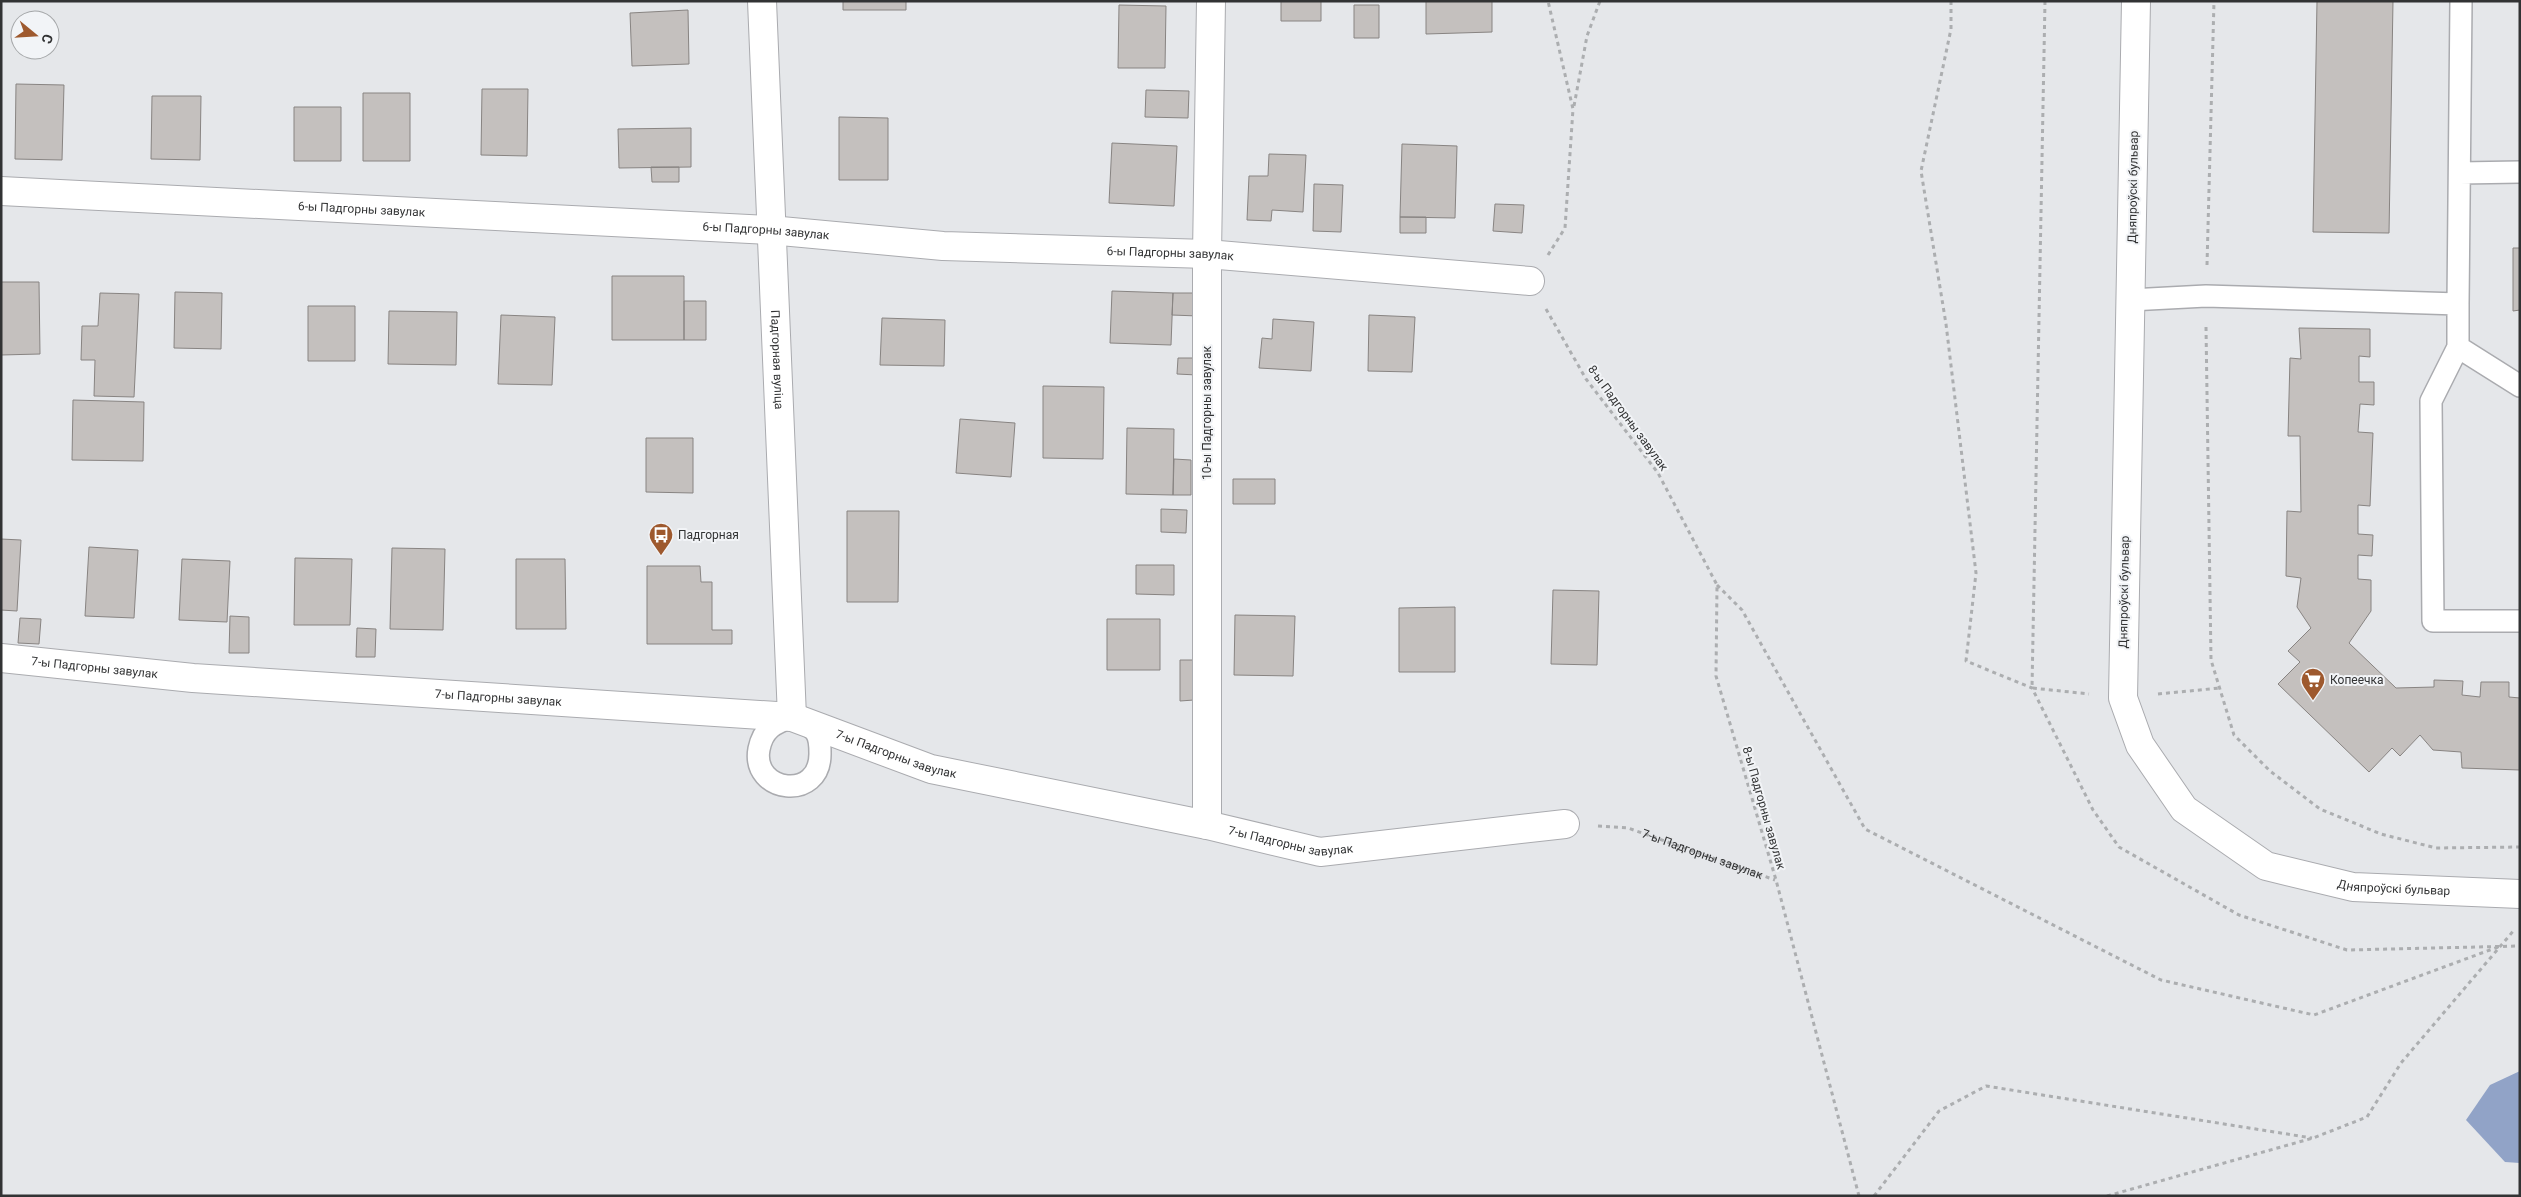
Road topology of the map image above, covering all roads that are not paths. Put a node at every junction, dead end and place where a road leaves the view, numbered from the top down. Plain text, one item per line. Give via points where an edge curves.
1 (762, 1) edge
2 (1211, 1) edge
3 (2136, 1) edge
4 (2461, 1) edge
5 (2520, 172) edge
6 (2460, 173) junction
7 (1, 191) edge
8 (770, 230) junction
9 (1207, 254) junction
10 (1530, 281) road end
11 (2130, 300) junction
12 (2458, 304) junction
13 (2458, 347) junction
14 (2520, 386) edge
15 (2520, 621) edge
16 (1, 658) edge
17 (792, 717) junction
18 (1565, 824) road end
19 (1207, 825) junction
20 (2520, 894) edge

1 - 8 street, Падгорная вуліца
2 - 9 street, 10-ы Падгорны завулак
3 - 11 street, Дняпроўскі бульвар
4 - 6 lane
5 - 6 lane
6 - 12 lane
7 - 8 street, 6-ы Падгорны завулак
8 - 9 street, 6-ы Падгорны завулак via 943,246
8 - 17 street, Падгорная вуліца
9 - 10 street, 6-ы Падгорны завулак
9 - 19 street, 10-ы Падгорны завулак
11 - 12 lane via 2206,296
11 - 20 street, Дняпроўскі бульвар via 2122,698 2140,745 2184,809 2266,866 2353,887
12 - 13 lane
13 - 14 lane
13 - 15 lane via 2431,401 2433,621
16 - 17 street, 7-ы Падгорны завулак via 203,679
17 - 19 street, 7-ы Падгорны завулак via 931,769
18 - 19 street, 7-ы Падгорны завулак via 1320,852

